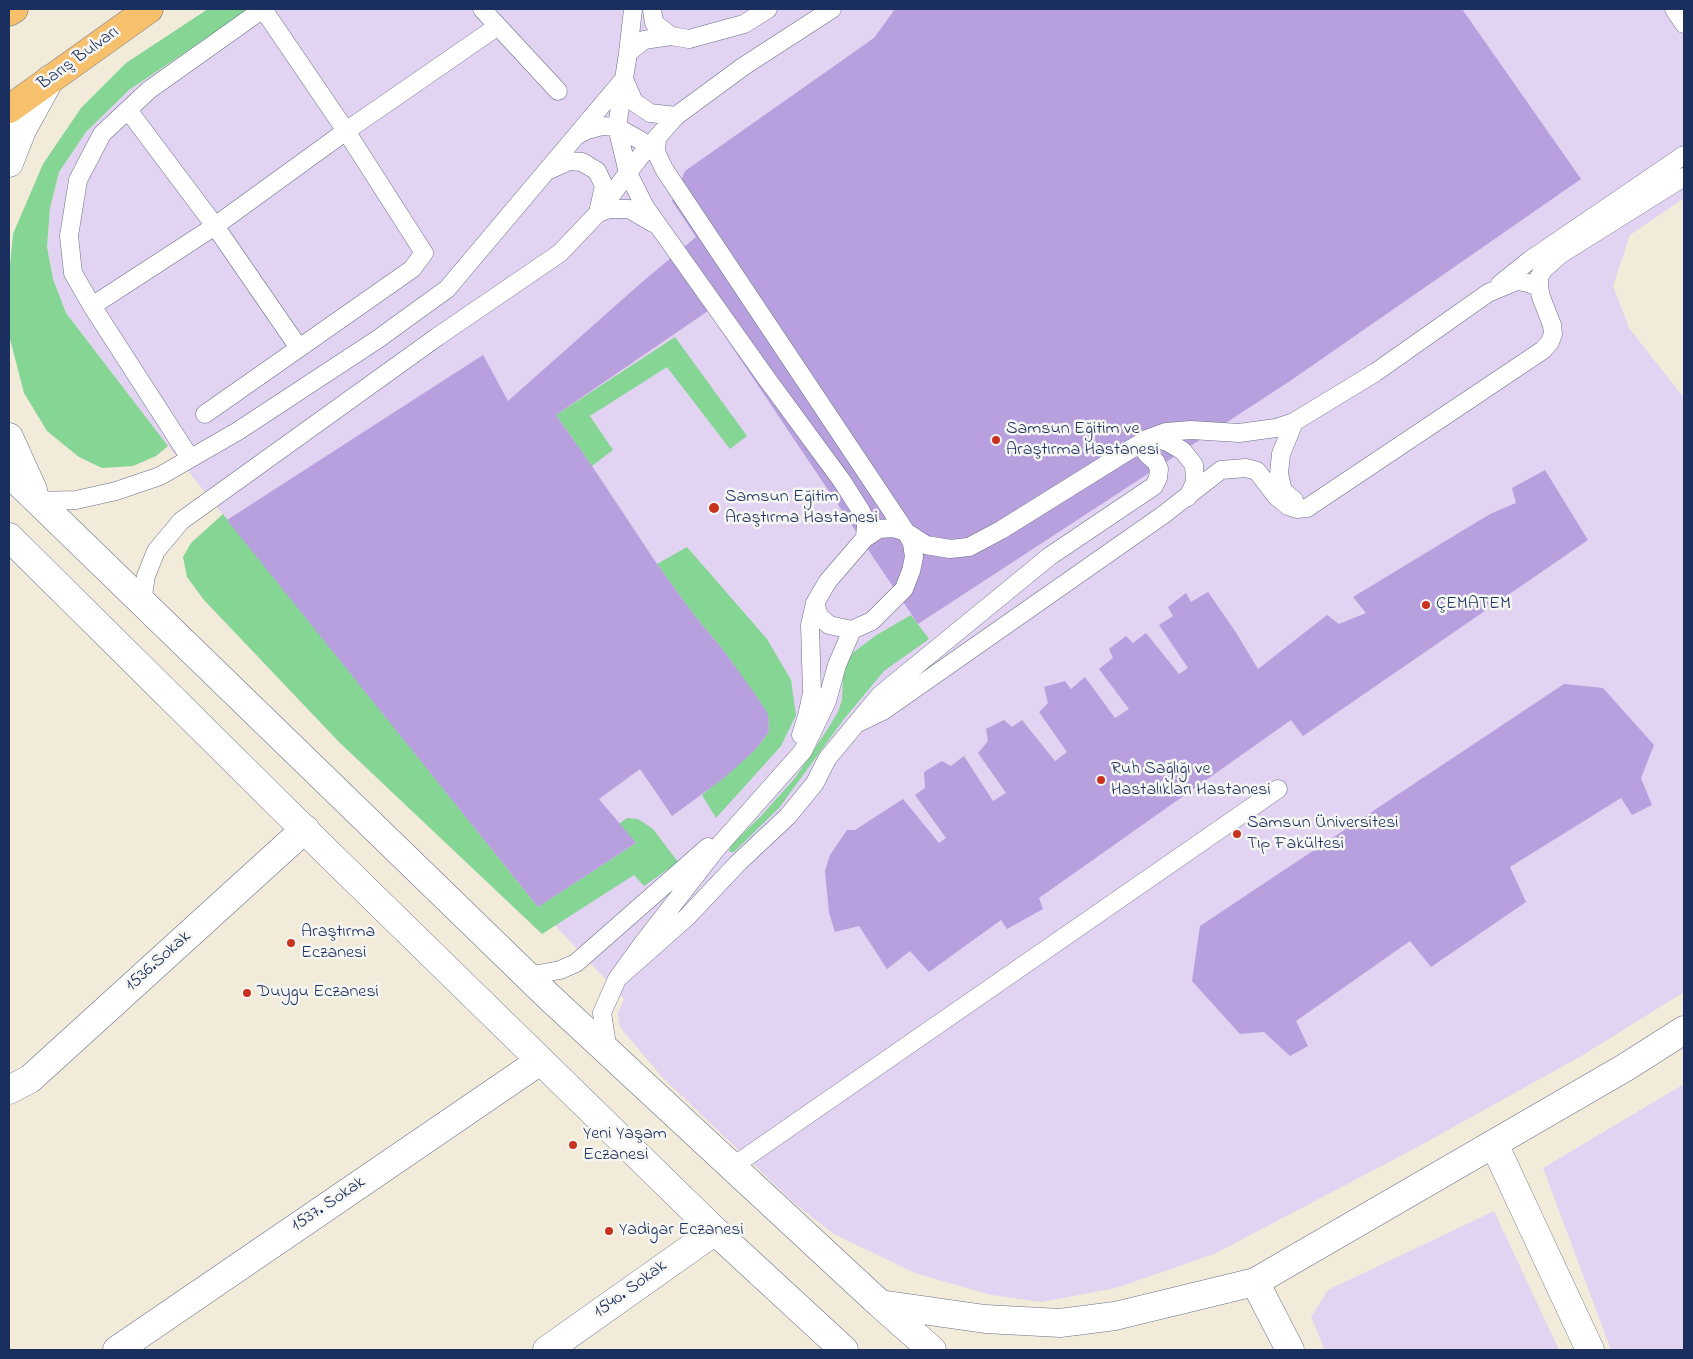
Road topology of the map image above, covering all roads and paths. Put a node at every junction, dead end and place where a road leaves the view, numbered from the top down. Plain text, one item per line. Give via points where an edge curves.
1 (14, 9) edge
2 (149, 9) edge
3 (263, 9) edge
4 (482, 9) edge
5 (633, 9) edge
6 (652, 9) edge
7 (768, 9) edge
8 (832, 9) edge
9 (1674, 9) edge
10 (9, 12) edge
11 (1684, 24) edge
12 (498, 26) junction
13 (671, 36) junction
14 (628, 54) junction
15 (50, 79) junction
16 (624, 79) junction
17 (558, 91) dead end
18 (9, 109) edge
19 (128, 110) junction
20 (676, 116) junction
21 (617, 127) junction
22 (346, 131) junction
23 (574, 138) junction
24 (654, 145) junction
25 (1684, 155) edge
26 (9, 163) edge
27 (546, 172) junction
28 (628, 173) junction
29 (1684, 177) edge
30 (598, 213) junction
31 (215, 226) junction
32 (660, 228) junction
33 (1539, 287) junction
34 (1488, 293) junction
35 (92, 306) junction
36 (299, 348) junction
37 (204, 414) dead end
38 (1294, 422) junction
39 (9, 437) edge
40 (1146, 439) junction
41 (190, 458) junction
42 (9, 473) edge
43 (1188, 497) junction
44 (37, 501) junction
45 (1316, 502) junction
46 (906, 532) junction
47 (9, 537) edge
48 (865, 538) junction
49 (142, 602) junction
50 (815, 603) junction
51 (852, 630) junction
52 (858, 723) junction
53 (1278, 790) dead end
54 (305, 830) junction
55 (717, 848) junction
56 (740, 862) junction
57 (528, 976) junction
58 (617, 979) junction
59 (1684, 1030) edge
60 (608, 1051) junction
61 (540, 1061) junction
62 (9, 1090) edge
63 (1494, 1144) junction
64 (732, 1167) junction
65 (715, 1230) junction
66 (1255, 1282) junction
67 (880, 1304) junction
68 (117, 1350) edge
69 (547, 1350) edge
70 (844, 1350) edge
71 (932, 1350) edge
72 (1290, 1350) edge
73 (1590, 1350) edge

1 - 10 main road
2 - 15 main road, Barış Bulvarı
3 - 19 lane via 150,90
3 - 22 lane
4 - 12 lane
5 - 14 lane
6 - 13 lane via 654,23
7 - 13 lane via 735,27 689,39
8 - 20 lane via 744,66
9 - 11 lane
12 - 17 lane
12 - 22 lane
13 - 14 lane via 644,40
14 - 16 lane
15 - 18 main road, Barış Bulvarı
15 - 26 street via 22,130
16 - 20 lane via 634,102 650,113
16 - 21 lane
16 - 23 lane
19 - 31 lane
19 - 35 lane via 102,134 78,180 69,236 73,273
20 - 24 lane
21 - 23 lane via 602,126
21 - 24 lane
21 - 28 lane
22 - 31 lane
22 - 36 lane via 424,253 412,269
23 - 27 lane
24 - 28 lane
24 - 46 lane via 664,168
25 - 34 lane via 1530,260
27 - 30 lane via 569,161 582,162 598,171 604,186
27 - 41 lane via 447,289 370,345 238,432
28 - 30 lane
28 - 32 lane
29 - 33 lane via 1560,254 1544,268 1539,277
30 - 32 lane via 609,209 629,209
30 - 49 lane via 560,253 421,348 181,521 156,551 146,576
31 - 35 lane
31 - 36 lane
32 - 48 lane via 842,481 861,510 866,524
33 - 34 lane via 1517,281
33 - 45 lane via 1553,334 1543,350
34 - 38 lane via 1376,372
35 - 41 lane
36 - 37 lane
38 - 40 lane via 1238,433 1166,432
38 - 45 lane via 1281,454 1279,474 1282,491 1295,500
39 - 44 street
40 - 43 lane via 1168,442 1183,451 1194,465 1195,482
40 - 46 lane via 969,547 950,549 926,545
40 - 52 lane via 1144,449 1159,470 1154,486 1050,556 880,694
41 - 44 lane via 160,476 116,492 76,500
42 - 44 street
43 - 45 lane via 1221,470 1246,468 1256,471 1288,506 1297,510
43 - 52 lane via 883,711
44 - 49 street
46 - 48 lane via 893,528 879,529
46 - 51 lane via 914,557 904,589 872,621
47 - 54 street
48 - 50 lane via 828,581
49 - 57 street
50 - 51 lane via 819,616 828,625
50 - 57 lane via 810,625 812,693 800,737 786,759 709,846 576,963 560,970
51 - 55 lane via 837,665 827,701 803,751
52 - 56 lane via 827,760 815,783 788,816
53 - 64 lane
54 - 61 street
54 - 62 street, 1536.Sokak via 30,1080
55 - 56 lane via 714,863 717,867 730,867
55 - 58 lane
56 - 58 lane via 686,918
57 - 60 street
58 - 60 lane via 602,1013
59 - 63 street via 1626,1068
60 - 64 street
61 - 65 street
61 - 68 street, 1537. Sokak
63 - 66 street
63 - 73 street
64 - 67 street
65 - 69 street, 1540. Sokak
65 - 70 street
66 - 67 street via 1114,1316 1060,1323 985,1319
66 - 72 street
67 - 71 street

